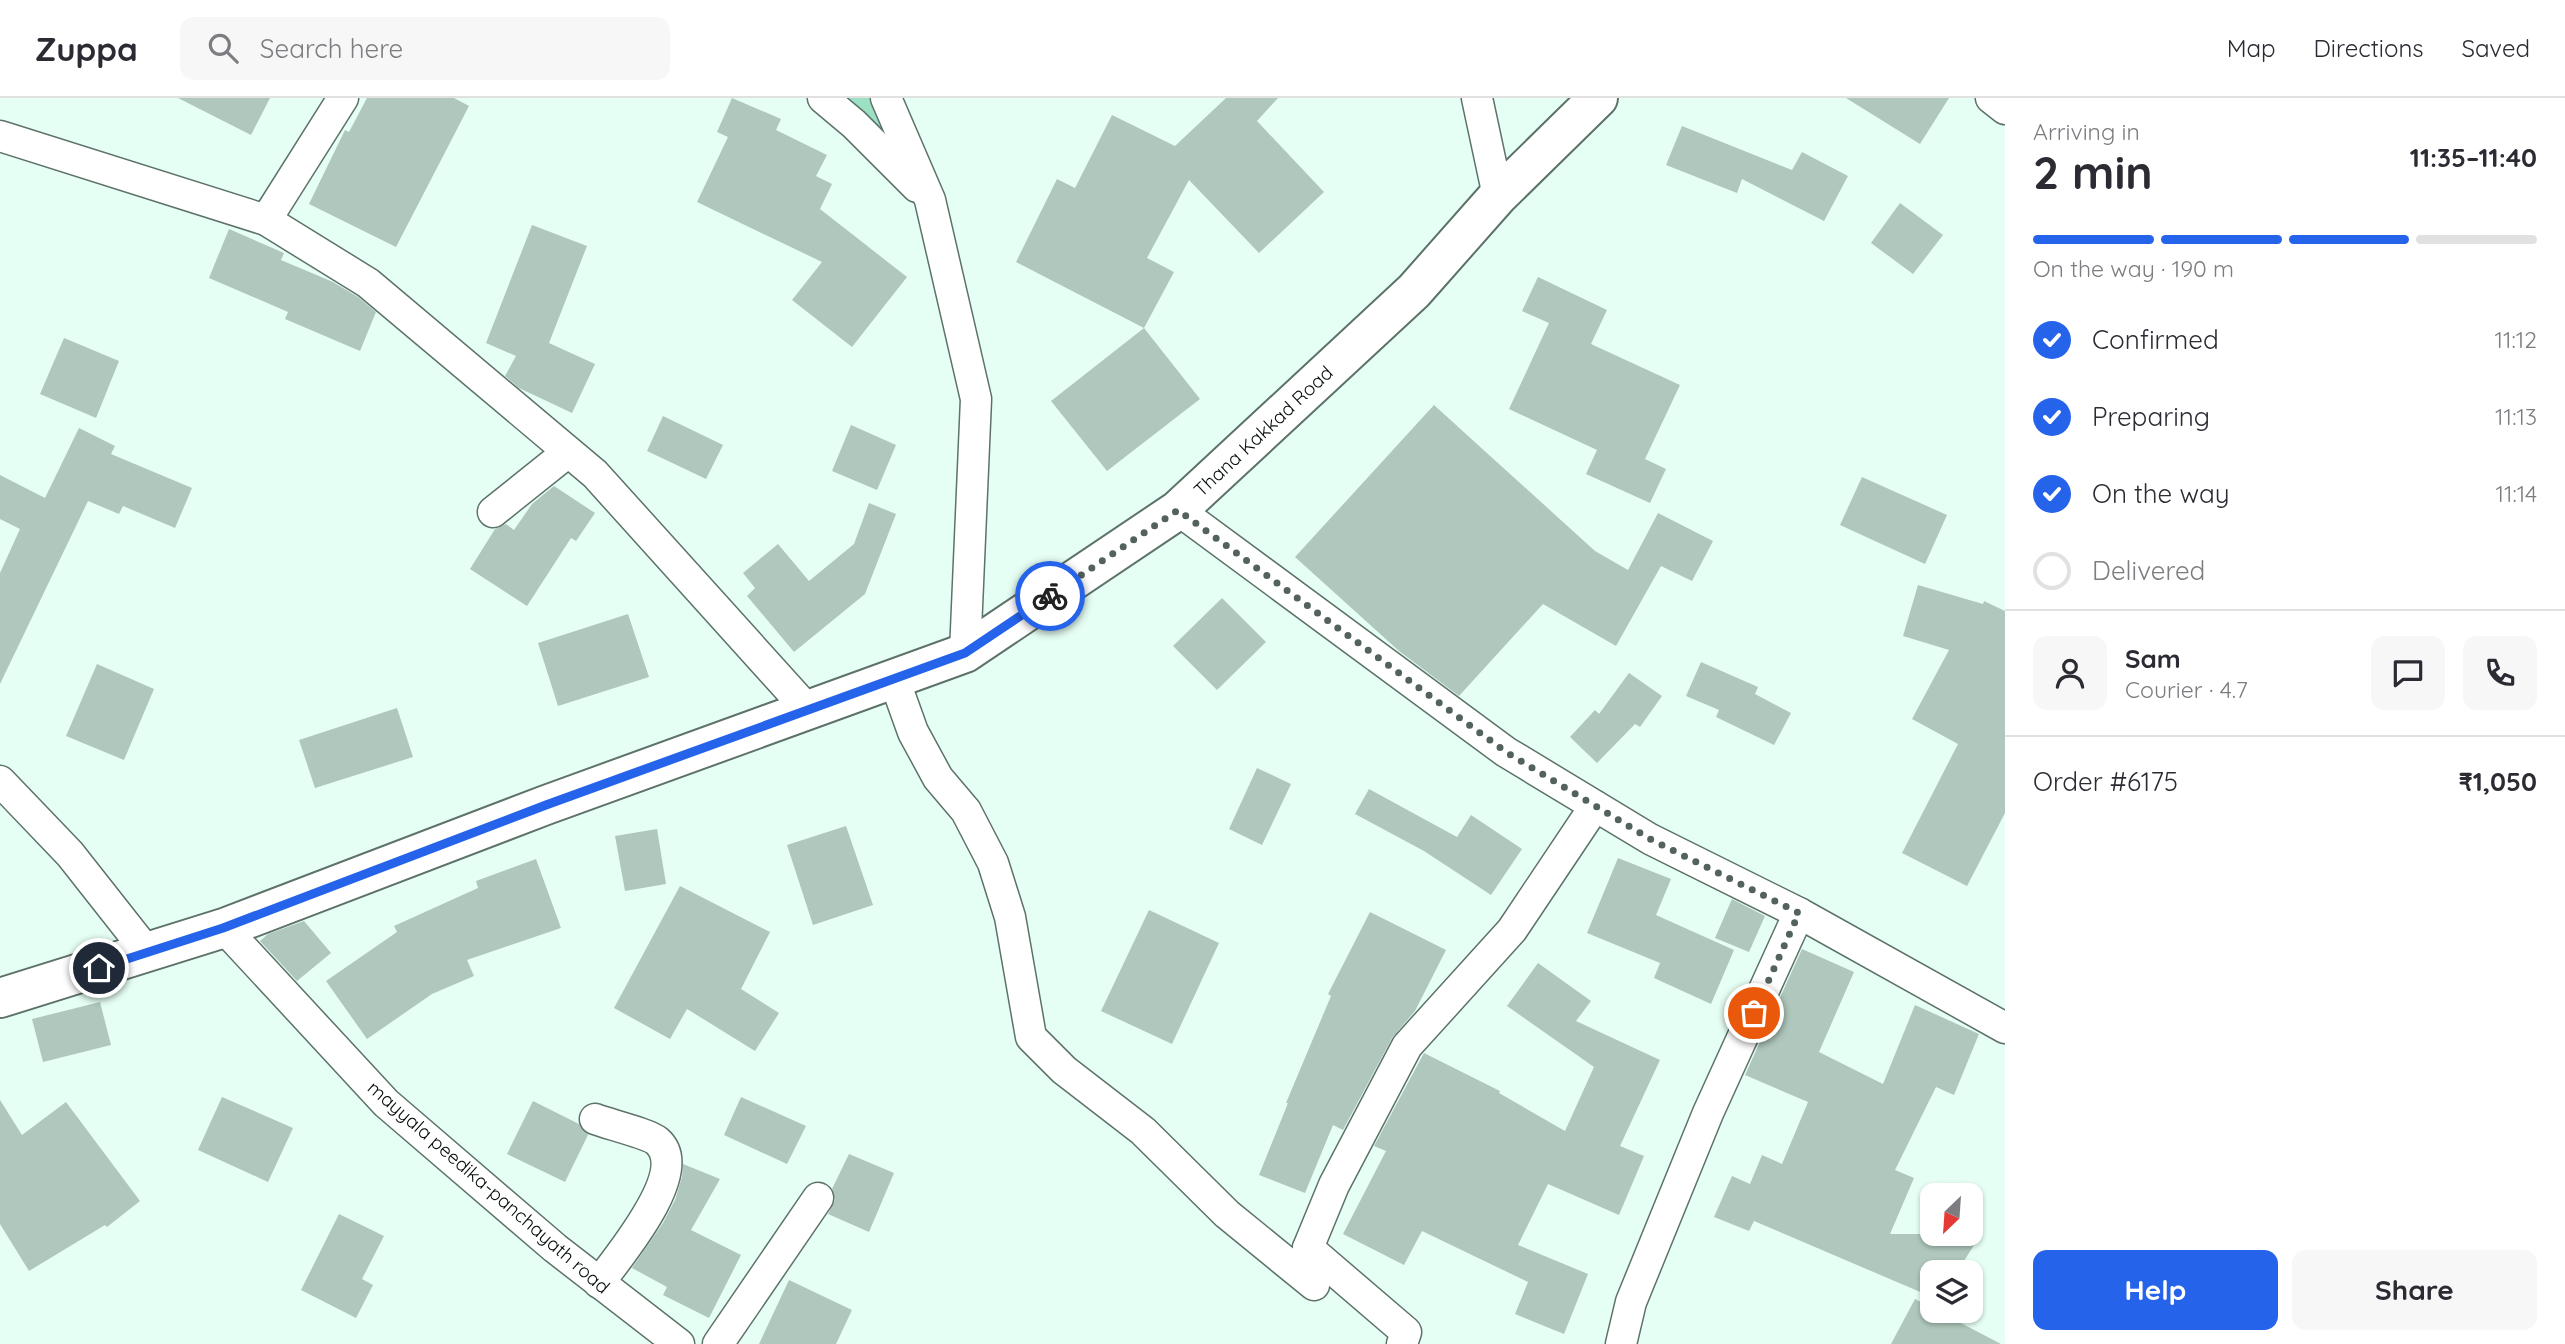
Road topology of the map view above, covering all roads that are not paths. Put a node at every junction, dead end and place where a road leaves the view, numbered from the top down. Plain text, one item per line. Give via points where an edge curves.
1 (343, 98) edge
2 (823, 98) edge
3 (886, 98) edge
4 (1477, 98) edge
5 (1598, 98) edge
6 (1991, 98) edge
7 (2005, 108) edge
8 (0, 136) edge
9 (1498, 196) junction
10 (930, 200) junction
11 (266, 220) junction
12 (568, 452) junction
13 (1178, 510) junction
14 (493, 512) dead end
15 (965, 653) junction
16 (894, 679) junction
17 (808, 710) junction
18 (0, 781) edge
19 (1594, 806) junction
20 (1799, 913) junction
21 (223, 928) junction
22 (148, 953) junction
23 (0, 998) edge
24 (2005, 1028) edge
25 (595, 1119) dead end
26 (818, 1198) dead end
27 (1308, 1248) junction
28 (599, 1283) junction
29 (679, 1344) edge
30 (718, 1344) edge
31 (1402, 1344) edge
32 (1620, 1344) edge

1 - 11 street
2 - 10 street
3 - 10 street
4 - 9 street
5 - 9 main road, Thana Kakkad Road
6 - 7 street
8 - 11 street
9 - 13 main road, Thana Kakkad Road via 1414,290
10 - 15 street via 976,399
11 - 12 street via 368,284
12 - 14 street
12 - 17 street via 595,474
13 - 15 main road, Thana Kakkad Road
13 - 19 street via 1506,752
15 - 16 main road, Thana Kakkad Road
16 - 17 main road, Thana Kakkad Road
16 - 27 street via 913,732 938,778 966,811 993,863 1010,917 1031,1037 1064,1070 1143,1131 1227,1214 1314,1285
17 - 21 main road, Thana Kakkad Road
18 - 22 street via 70,854
19 - 20 street
19 - 27 street via 1512,930 1407,1046 1334,1185
20 - 24 street
20 - 32 street via 1708,1113 1631,1302
21 - 22 main road, Thana Kakkad Road
21 - 28 street, mayyala peedika-panchayath road via 386,1103
22 - 23 main road, Thana Kakkad Road
25 - 28 street via 656,1141 667,1157 650,1215
26 - 30 street
27 - 31 street via 1406,1332
28 - 29 street, mayyala peedika-panchayath road

